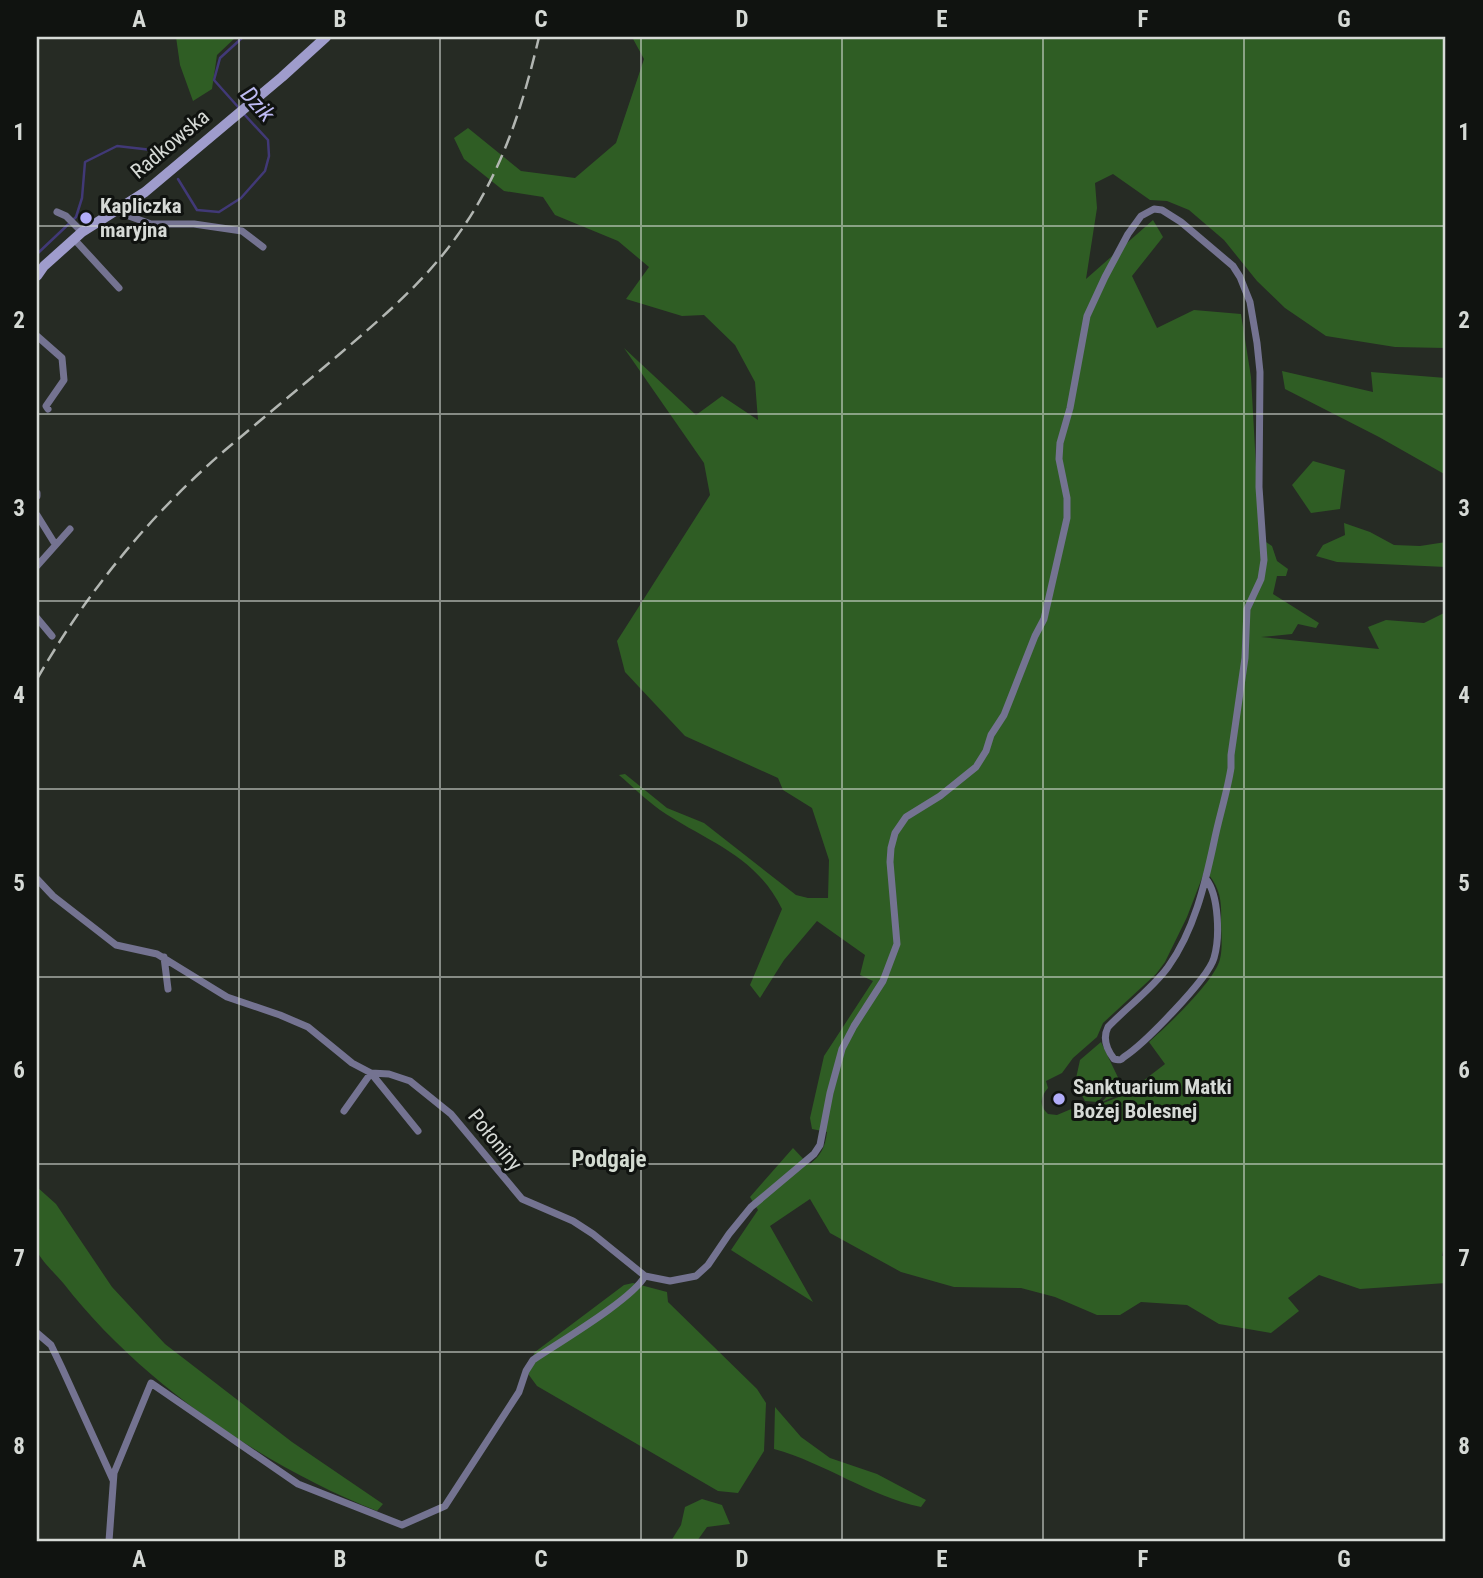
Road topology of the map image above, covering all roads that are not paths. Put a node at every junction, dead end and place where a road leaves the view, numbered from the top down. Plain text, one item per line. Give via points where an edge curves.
1 (326, 37) edge
2 (115, 211) junction
3 (57, 212) dead end
4 (77, 232) junction
5 (263, 247) dead end
6 (37, 276) edge
7 (119, 288) dead end
8 (37, 336) edge
9 (48, 409) dead end
10 (37, 514) edge
11 (70, 529) dead end
12 (55, 544) junction
13 (37, 566) edge
14 (37, 618) edge
15 (52, 636) dead end
16 (37, 879) edge
17 (1206, 879) junction
18 (164, 957) junction
19 (168, 989) dead end
20 (371, 1073) junction
21 (344, 1111) dead end
22 (418, 1131) dead end
23 (645, 1276) junction
24 (37, 1333) edge
25 (113, 1483) junction
26 (108, 1541) edge

1 - 2 street, Radkowska via 145,192
2 - 4 street, Radkowska
2 - 5 street via 151,225 194,224 242,231
3 - 4 street via 68,218
4 - 6 street, Radkowska
4 - 7 street
8 - 9 street via 62,358 64,380
10 - 12 street
11 - 12 street
12 - 13 street
14 - 15 street
16 - 18 street, Połoniny via 116,945
17 - 17 street via 1217,912 1216,950 1209,970 1164,1020 1121,1060 1114,1059 1104,1035 1108,1027 1176,955
17 - 23 street via 1231,768 1247,609 1264,560 1260,372 1251,302 1240,277 1226,258 1169,214 1154,209 1141,216 1128,234 1087,316 1060,443 1067,518 1044,619 1004,715 976,767 906,817 895,833 890,862 897,944 883,981 840,1056 820,1145 751,1207 696,1276 670,1281
18 - 19 street
18 - 20 street, Połoniny via 227,997 308,1027
20 - 21 street
20 - 22 street
20 - 23 street, Połoniny via 400,1076 418,1087 451,1114 522,1199 573,1221
23 - 25 street via 627,1295 533,1360 519,1392 445,1506 402,1525 298,1484 151,1383
24 - 25 street via 51,1345
25 - 26 street

